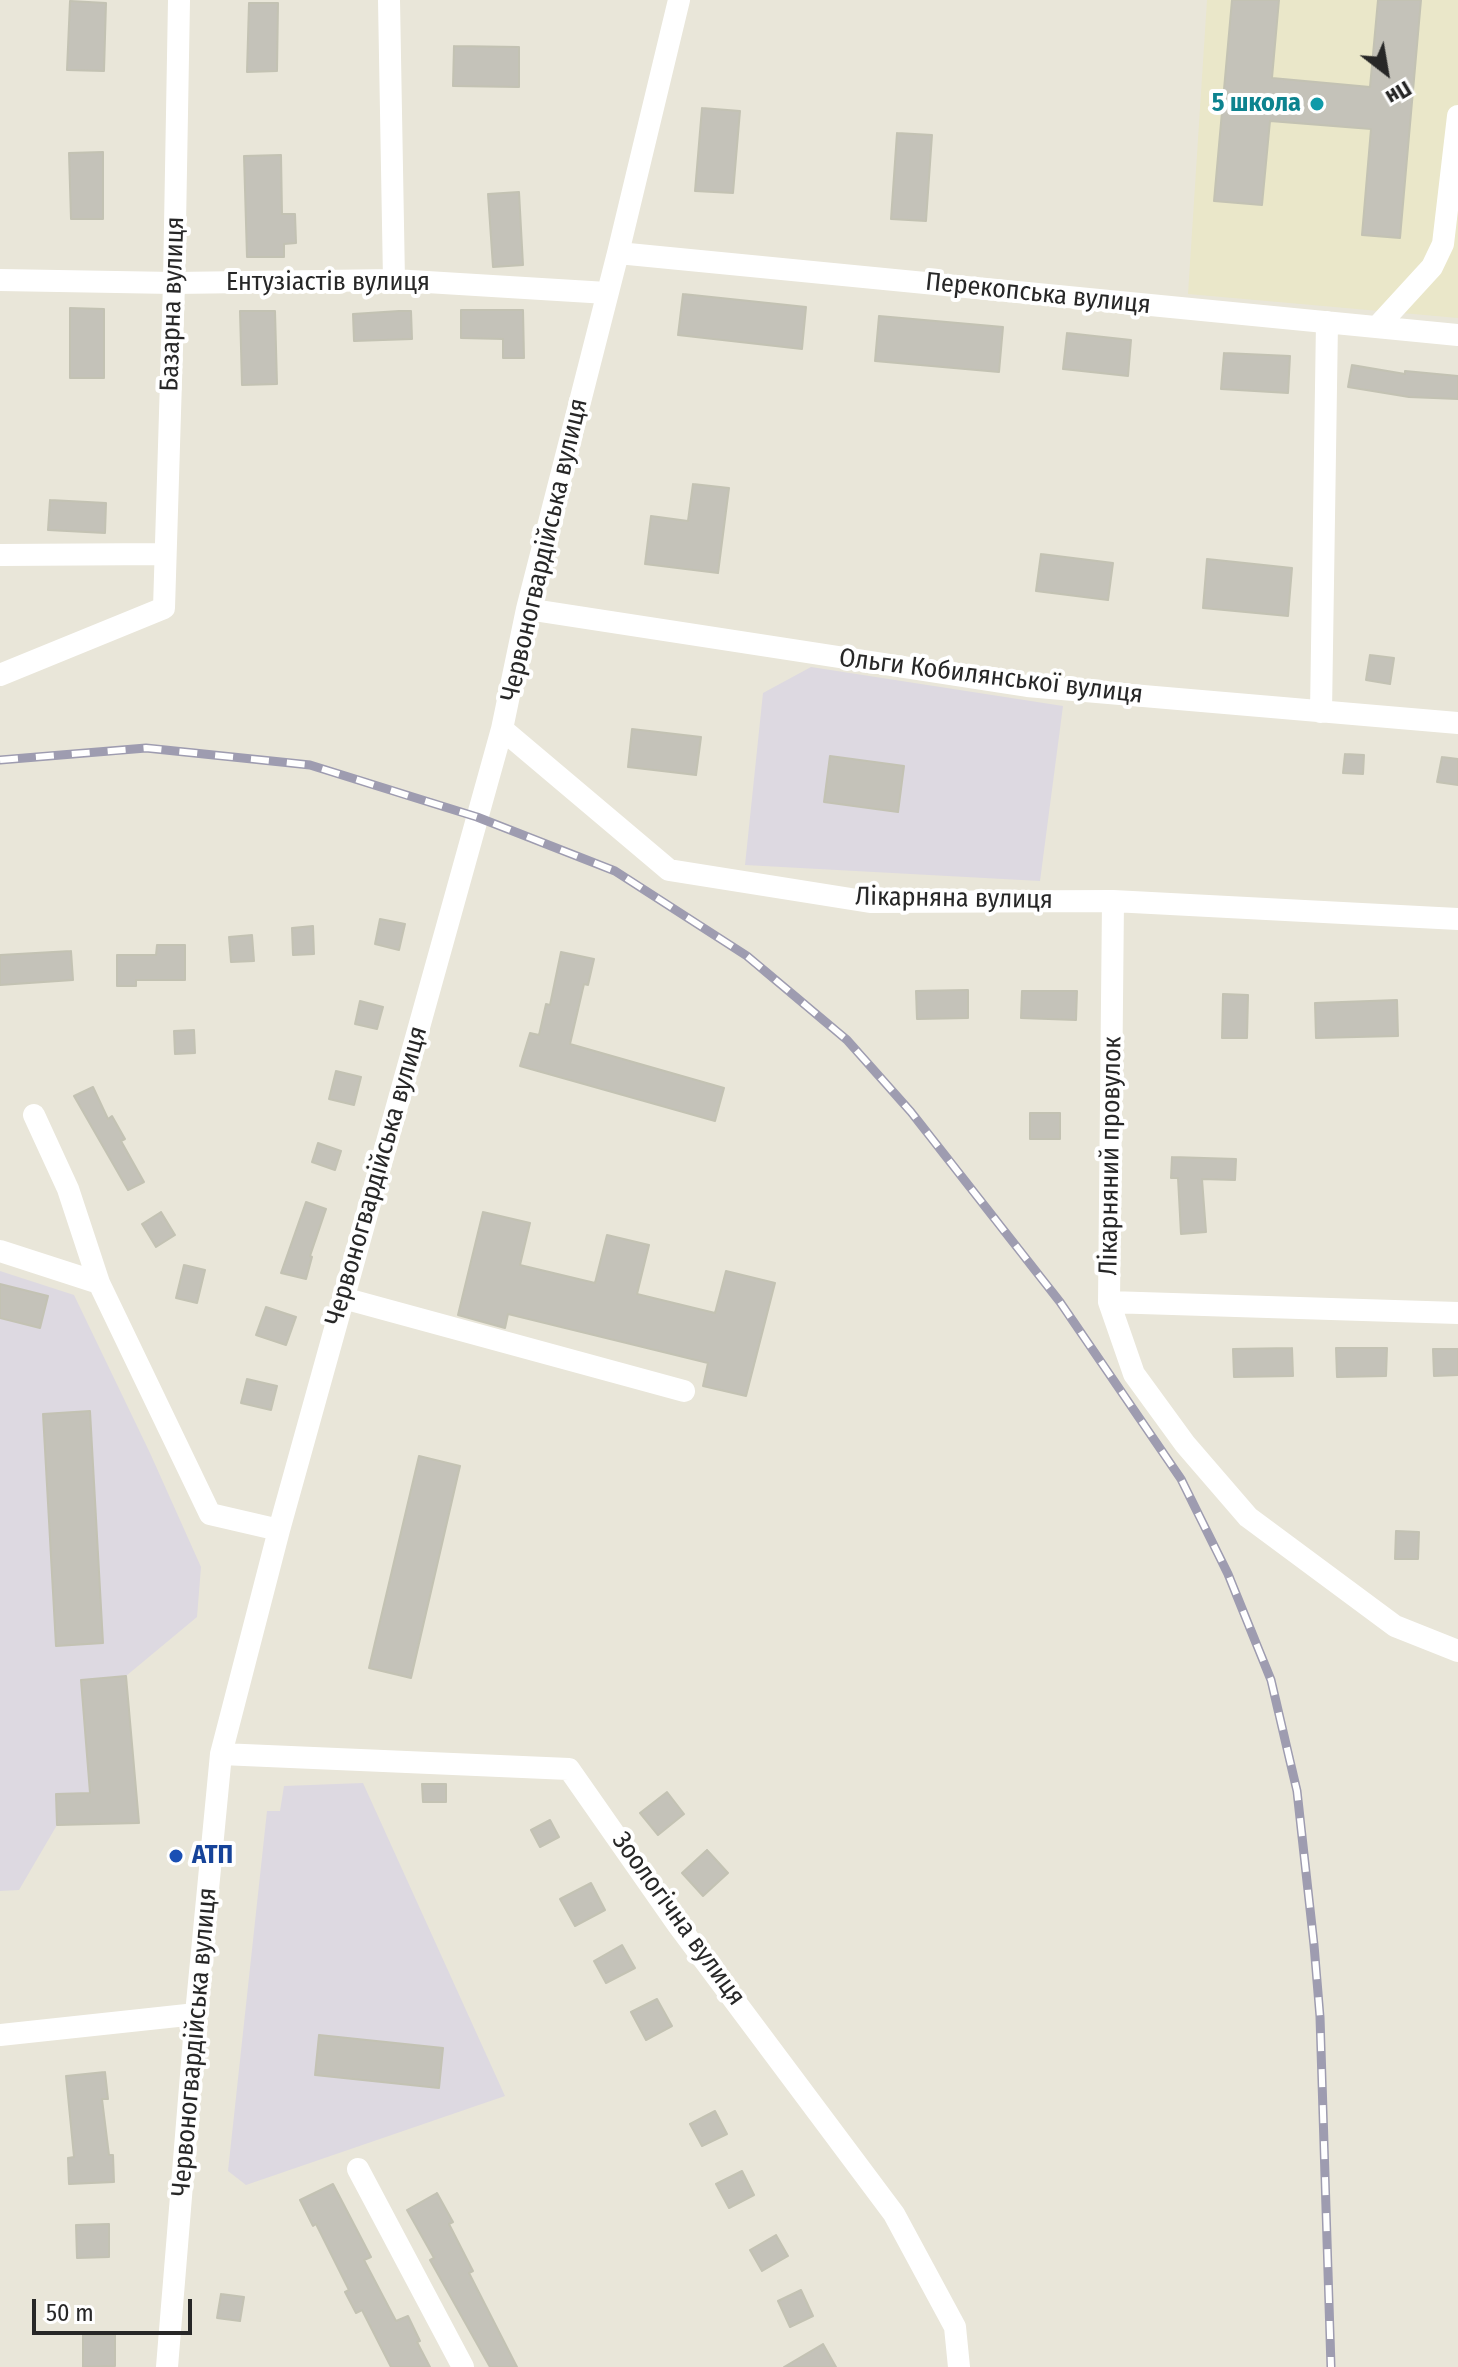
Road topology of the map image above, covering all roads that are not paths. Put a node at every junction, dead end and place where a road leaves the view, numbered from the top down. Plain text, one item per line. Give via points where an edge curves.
1 (179, 0) edge
2 (389, 0) edge
3 (679, 0) edge
4 (1458, 116) edge
5 (618, 253) junction
6 (0, 280) edge
7 (394, 280) junction
8 (174, 283) junction
9 (607, 293) junction
10 (1327, 322) junction
11 (1377, 327) junction
12 (1458, 335) edge
13 (165, 554) junction
14 (0, 555) edge
15 (527, 609) junction
16 (0, 675) edge
17 (1321, 712) junction
18 (1458, 723) edge
19 (502, 729) junction
20 (1113, 901) junction
21 (1458, 919) edge
22 (34, 1115) dead end
23 (0, 1251) edge
24 (99, 1283) junction
25 (343, 1298) junction
26 (1109, 1302) junction
27 (1458, 1313) edge
28 (684, 1391) dead end
29 (279, 1530) junction
30 (1458, 1651) edge
31 (221, 1754) junction
32 (196, 2014) junction
33 (0, 2035) edge
34 (358, 2169) dead end
35 (167, 2367) edge
36 (463, 2367) edge
37 (959, 2367) edge

1 - 8 street, Базарна вулиця
2 - 7 street
3 - 5 street, Червоногвардійська вулиця
4 - 11 street via 1443,244 1432,267
5 - 9 street, Червоногвардійська вулиця
5 - 10 street, Перекопська вулиця
6 - 8 street, Ентузіастів вулиця
7 - 8 street, Ентузіастів вулиця
7 - 9 street, Ентузіастів вулиця
8 - 13 street, Базарна вулиця
9 - 15 street, Червоногвардійська вулиця
10 - 11 street, Перекопська вулиця
10 - 17 street
11 - 12 street, Перекопська вулиця
13 - 14 street
13 - 16 street, Базарна вулиця via 164,608
15 - 17 street, Ольги Кобилянської вулиця via 1027,686
15 - 19 street, Червоногвардійська вулиця
17 - 18 street, Ольги Кобилянської вулиця
19 - 20 street, Лікарняна вулиця via 669,870 870,902
19 - 25 street, Червоногвардійська вулиця
20 - 21 street, Лікарняна вулиця
20 - 26 street, Лікарняний провулок
22 - 24 street via 68,1189
23 - 24 street
24 - 29 street via 210,1514
25 - 28 street
25 - 29 street, Червоногвардійська вулиця
26 - 27 street, Лікарняний провулок
26 - 30 street via 1134,1374 1248,1517 1395,1626
29 - 31 street, Червоногвардійська вулиця
31 - 32 street, Червоногвардійська вулиця
31 - 37 street, Зоологічна вулиця via 569,1769 894,2214 955,2327
32 - 33 street
32 - 35 street, Червоногвардійська вулиця
34 - 36 street

